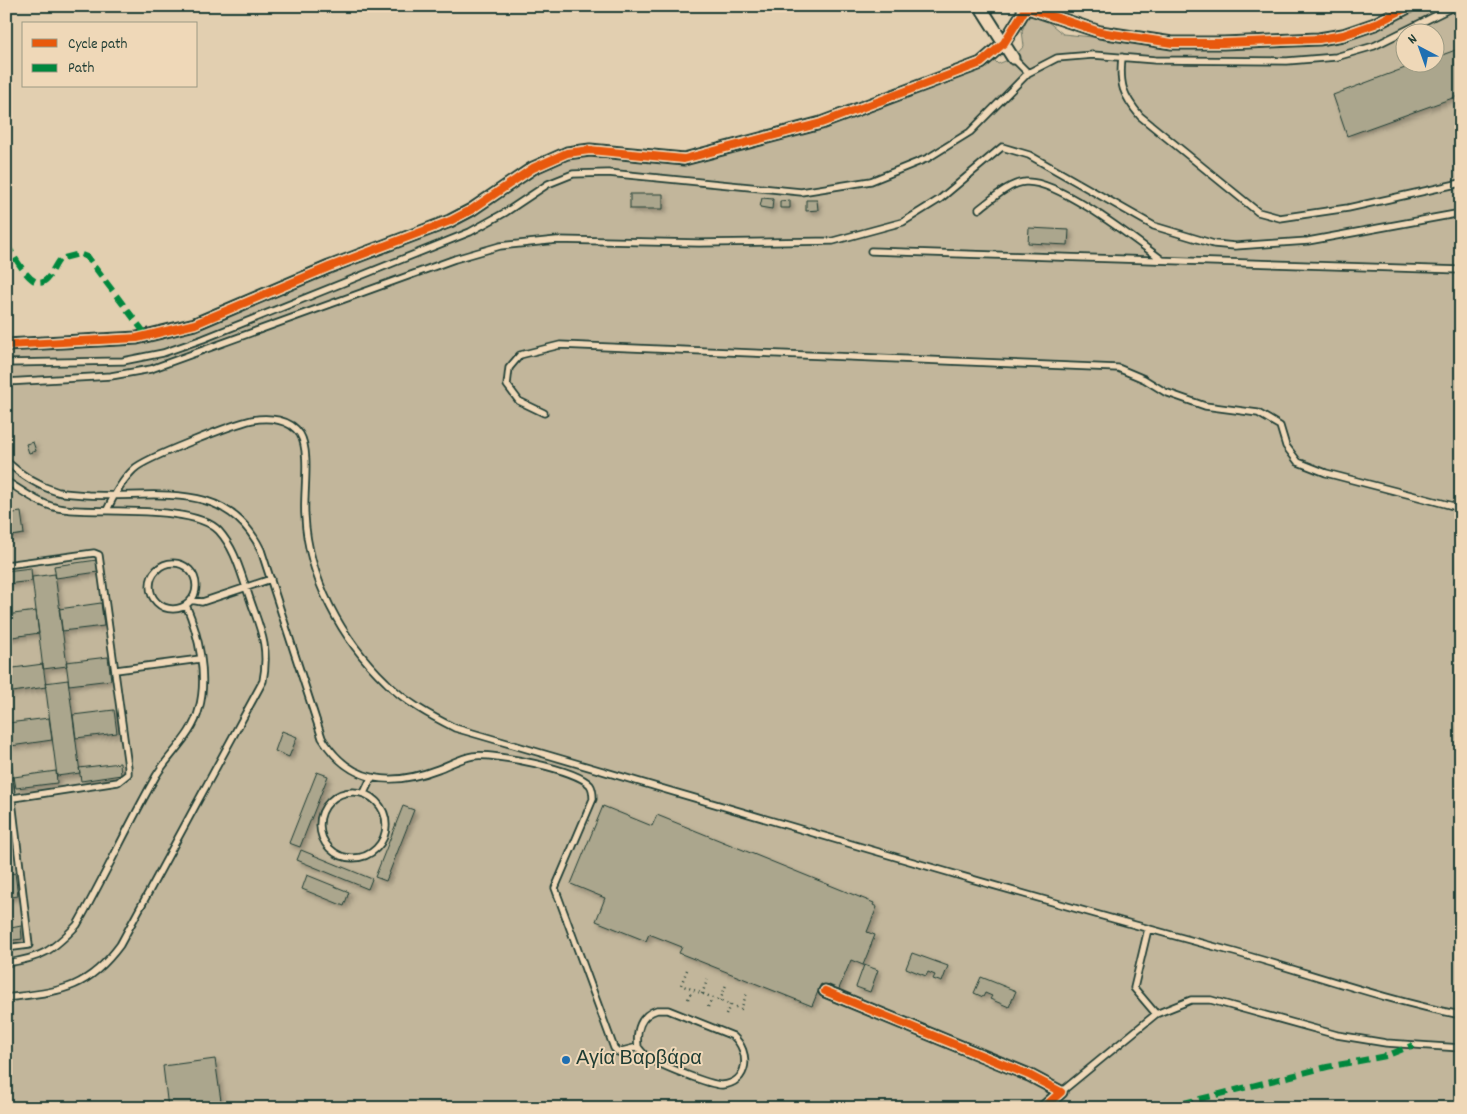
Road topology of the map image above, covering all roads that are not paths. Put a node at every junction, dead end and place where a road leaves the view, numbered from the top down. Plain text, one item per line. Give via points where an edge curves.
1 (980, 6) edge
2 (1410, 6) edge
3 (1455, 6) edge
4 (1024, 7) edge
5 (1004, 43) junction
6 (1013, 58) joint
7 (1122, 58) junction
8 (1028, 73) junction
9 (1461, 183) edge
10 (979, 209) dead end
11 (1461, 213) edge
12 (871, 251) dead end
13 (1161, 260) junction
14 (1461, 270) edge
15 (6, 346) edge
16 (6, 363) edge
17 (6, 382) edge
18 (544, 413) dead end
19 (6, 460) edge
20 (6, 481) edge
21 (114, 496) junction
22 (1461, 508) edge
23 (107, 510) junction
24 (6, 565) edge
25 (271, 579) junction
26 (246, 589) junction
27 (189, 602) junction
28 (200, 659) junction
29 (116, 670) junction
30 (6, 750) edge
31 (371, 778) junction
32 (364, 793) junction
33 (13, 798) junction
34 (1148, 929) junction
35 (6, 948) edge
36 (6, 963) edge
37 (825, 992) dead end
38 (6, 998) edge
39 (1156, 1014) junction
40 (1461, 1015) edge
41 (638, 1047) junction
42 (1461, 1048) edge
43 (1061, 1092) junction
44 (1043, 1108) edge

1 - 5 street
2 - 4 street via 1375,24 1343,35 1223,43 1172,43 1100,32
3 - 7 lane via 1374,46 1336,57 1287,61
4 - 5 street
5 - 6 street
5 - 15 street via 981,63 913,90 821,123 705,154 684,159 590,150 567,153 548,160 450,221 186,326 137,338
6 - 8 lane
7 - 8 lane via 1093,55 1057,58
7 - 9 lane via 1120,78 1126,98 1140,116 1258,212 1280,218 1348,208
8 - 16 lane via 970,132 928,158 871,181 801,192 608,173 573,174 548,184 470,232 171,350 123,361
10 - 13 lane via 1023,182 1036,182 1079,202
11 - 17 lane via 1308,240 1214,244 1154,226 1029,155 1002,147 919,213 868,233 832,241 792,243 557,240 500,246 455,259 152,369 112,376
12 - 13 lane
13 - 14 lane
18 - 22 lane via 519,401 507,385 508,368 520,355 560,345 1118,368 1165,392 1205,406 1258,413 1280,426 1286,446 1298,462 1326,473
19 - 21 lane via 28,479 60,492
20 - 23 lane via 48,505 64,509
21 - 23 lane
21 - 25 lane via 197,496 227,510 254,537
21 - 34 lane via 134,468 158,455 253,420 277,420 290,424 301,436 306,449 305,529 310,556 330,608 348,638 386,683 430,715 455,728
23 - 26 lane via 195,518 218,530 234,552
24 - 29 lane via 94,553 99,555
25 - 26 lane
25 - 31 lane via 322,738 348,767
26 - 27 lane via 202,602
26 - 38 lane via 266,648 263,681 120,945 94,975 73,986
27 - 27 lane via 196,588 190,570 179,563 160,567 150,583 152,596 161,606 168,608 181,608
27 - 28 lane
28 - 29 lane
28 - 36 lane via 203,692 196,718 152,782 76,925 40,957
29 - 33 lane via 128,774 118,782
30 - 33 lane
31 - 32 lane
31 - 41 lane via 404,780 465,758 483,755 553,769 590,784 593,799 555,888 614,1048 623,1052
32 - 32 lane via 348,792 334,797 320,817 323,840 341,856 357,858 372,852 385,832 382,809 378,802
33 - 35 lane via 30,945
34 - 39 lane via 1134,988
34 - 40 lane
37 - 43 street via 1029,1075
39 - 42 lane via 1191,1000 1211,1000 1337,1035 1386,1044
39 - 43 lane
41 - 41 lane via 648,1058 711,1084 722,1085 739,1077 746,1057 740,1042 733,1036 668,1010 650,1012 642,1020 637,1036
43 - 44 street

